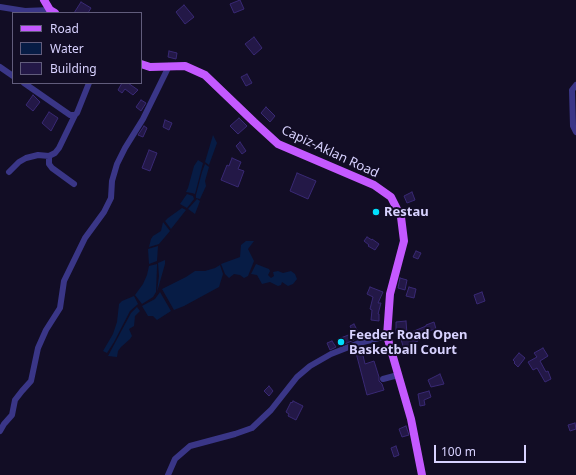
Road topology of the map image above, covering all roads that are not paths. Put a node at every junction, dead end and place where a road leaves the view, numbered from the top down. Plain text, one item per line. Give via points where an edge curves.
1 (44, 0) edge
2 (0, 7) edge
3 (52, 11) edge
4 (142, 64) edge
5 (168, 66) junction
6 (0, 67) edge
7 (12, 75) edge
8 (25, 84) edge
9 (89, 84) edge
10 (576, 85) edge
11 (74, 115) junction
12 (576, 132) edge
13 (49, 156) junction
14 (9, 172) dead end
15 (74, 184) dead end
16 (388, 336) junction
17 (398, 375) junction
18 (383, 379) dead end
19 (0, 431) edge
20 (168, 475) edge
21 (422, 475) edge

1 - 3 main road
2 - 3 street via 25,11
4 - 5 main road, Capiz-Aklan Road via 150,67
5 - 16 main road, Capiz-Aklan Road via 185,66 205,75 278,144 374,185 391,197 401,217 404,241 390,294
5 - 19 street via 143,119 117,164 110,198 104,212 85,238 64,281 60,308 38,348 31,381 15,400 12,415
6 - 7 street
8 - 11 street via 70,115
9 - 11 street
10 - 12 street via 572,90 573,126
11 - 13 street via 59,148
13 - 14 street via 26,158
13 - 15 street via 52,168
16 - 17 main road, Capiz-Aklan Road
16 - 20 street via 359,343 310,366 252,428 190,446 175,458
17 - 18 street
17 - 21 main road, Capiz-Aklan Road

